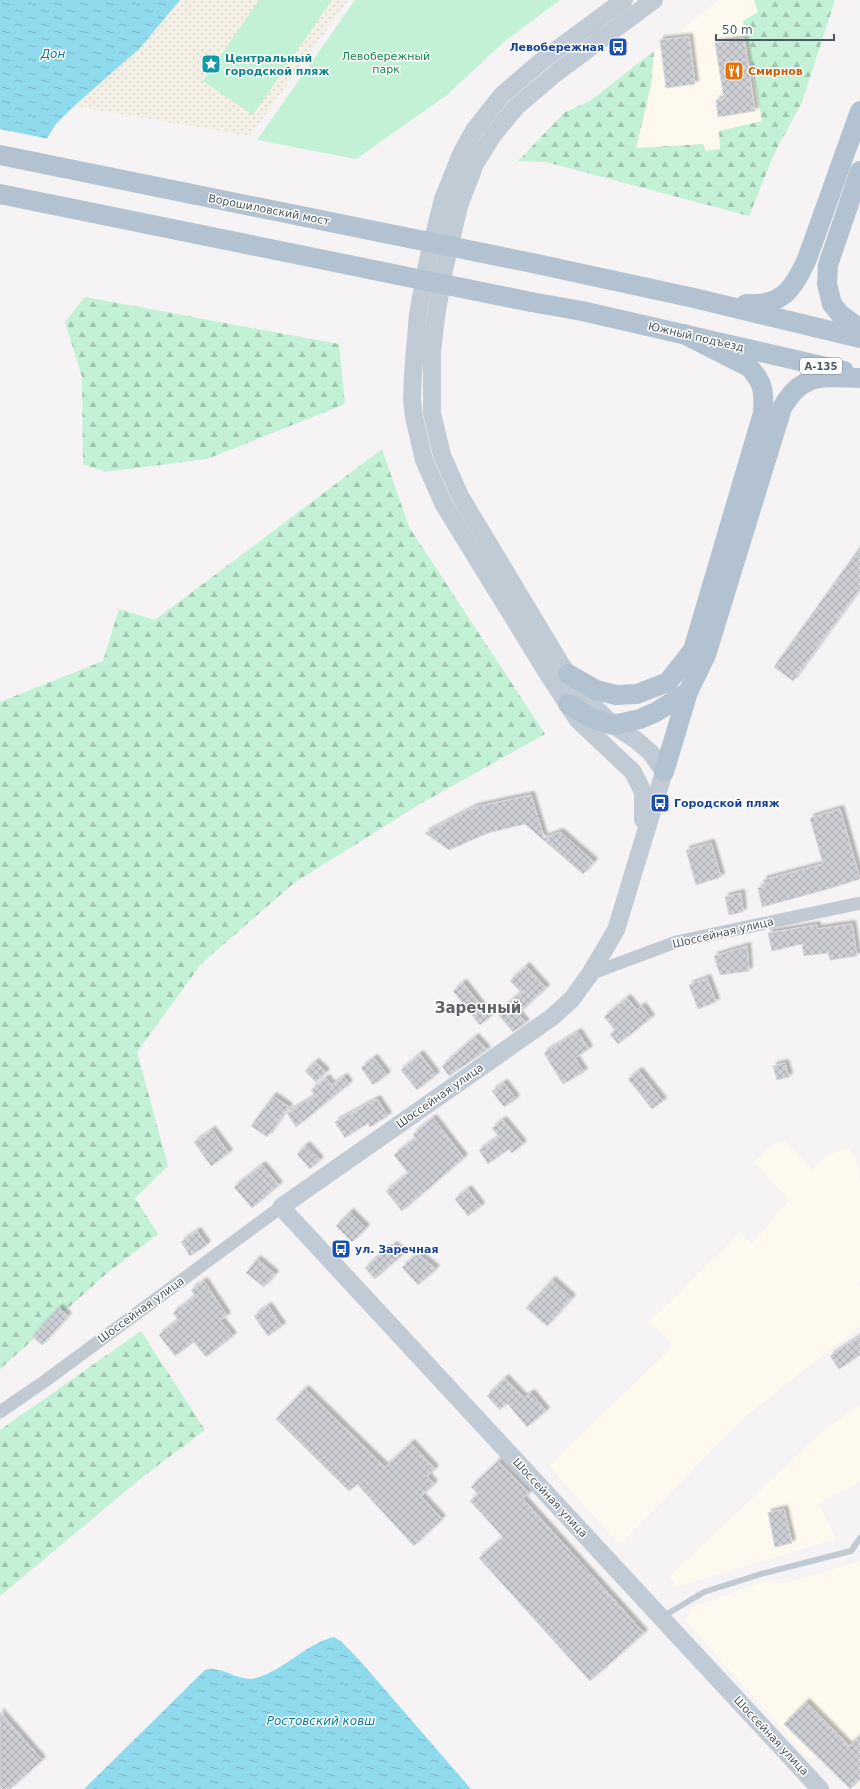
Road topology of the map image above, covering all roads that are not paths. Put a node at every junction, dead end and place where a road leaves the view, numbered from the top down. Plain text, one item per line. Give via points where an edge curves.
1 (624, 0) edge
2 (654, 0) edge
3 (860, 111) edge
4 (0, 155) edge
5 (860, 171) edge
6 (0, 194) edge
7 (694, 298) junction
8 (854, 333) edge
9 (684, 334) junction
10 (860, 374) edge
11 (860, 378) edge
12 (692, 650) junction
13 (568, 674) junction
14 (688, 692) junction
15 (568, 704) junction
16 (613, 725) junction
17 (664, 772) junction
18 (643, 837) junction
19 (860, 903) edge
20 (590, 974) junction
21 (281, 1207) junction
22 (0, 1412) edge
23 (860, 1538) edge
24 (661, 1618) junction
25 (820, 1789) edge

1 - 15 main road via 534,67 502,95 475,129 461,154 443,199 418,314 413,374 414,417 424,460 444,505
2 - 13 main road via 516,107 493,135 475,164 459,206 436,317 432,353 432,413 442,455 460,496
3 - 7 main road via 807,259 799,278 786,294 761,305
4 - 7 main road, Ворошиловский мост, bridge
5 - 8 main road via 828,265 827,284 832,304
6 - 9 main road, Южный подъезд, bridge via 582,311
7 - 8 main road
9 - 10 main road, Южный подъезд / А-135
9 - 12 main road via 749,367 762,384 764,397 763,413
11 - 14 main road via 809,380 796,388 782,408 706,655
12 - 13 main road via 668,682 637,694 616,695 596,690
12 - 14 main road
13 - 16 main road via 583,696
14 - 16 main road via 656,712 640,719
14 - 17 main road
15 - 16 main road via 591,718
15 - 18 main road via 592,735 624,761 633,772 643,792
16 - 17 main road via 651,753
17 - 18 main road
18 - 20 main road, Шоссейная улица via 616,930
19 - 20 street, Шоссейная улица via 676,942
20 - 21 main road, Шоссейная улица via 572,999 551,1018
21 - 22 street, Шоссейная улица
21 - 24 main road, Шоссейная улица
23 - 24 lane via 852,1551 761,1574 704,1592
24 - 25 main road, Шоссейная улица

